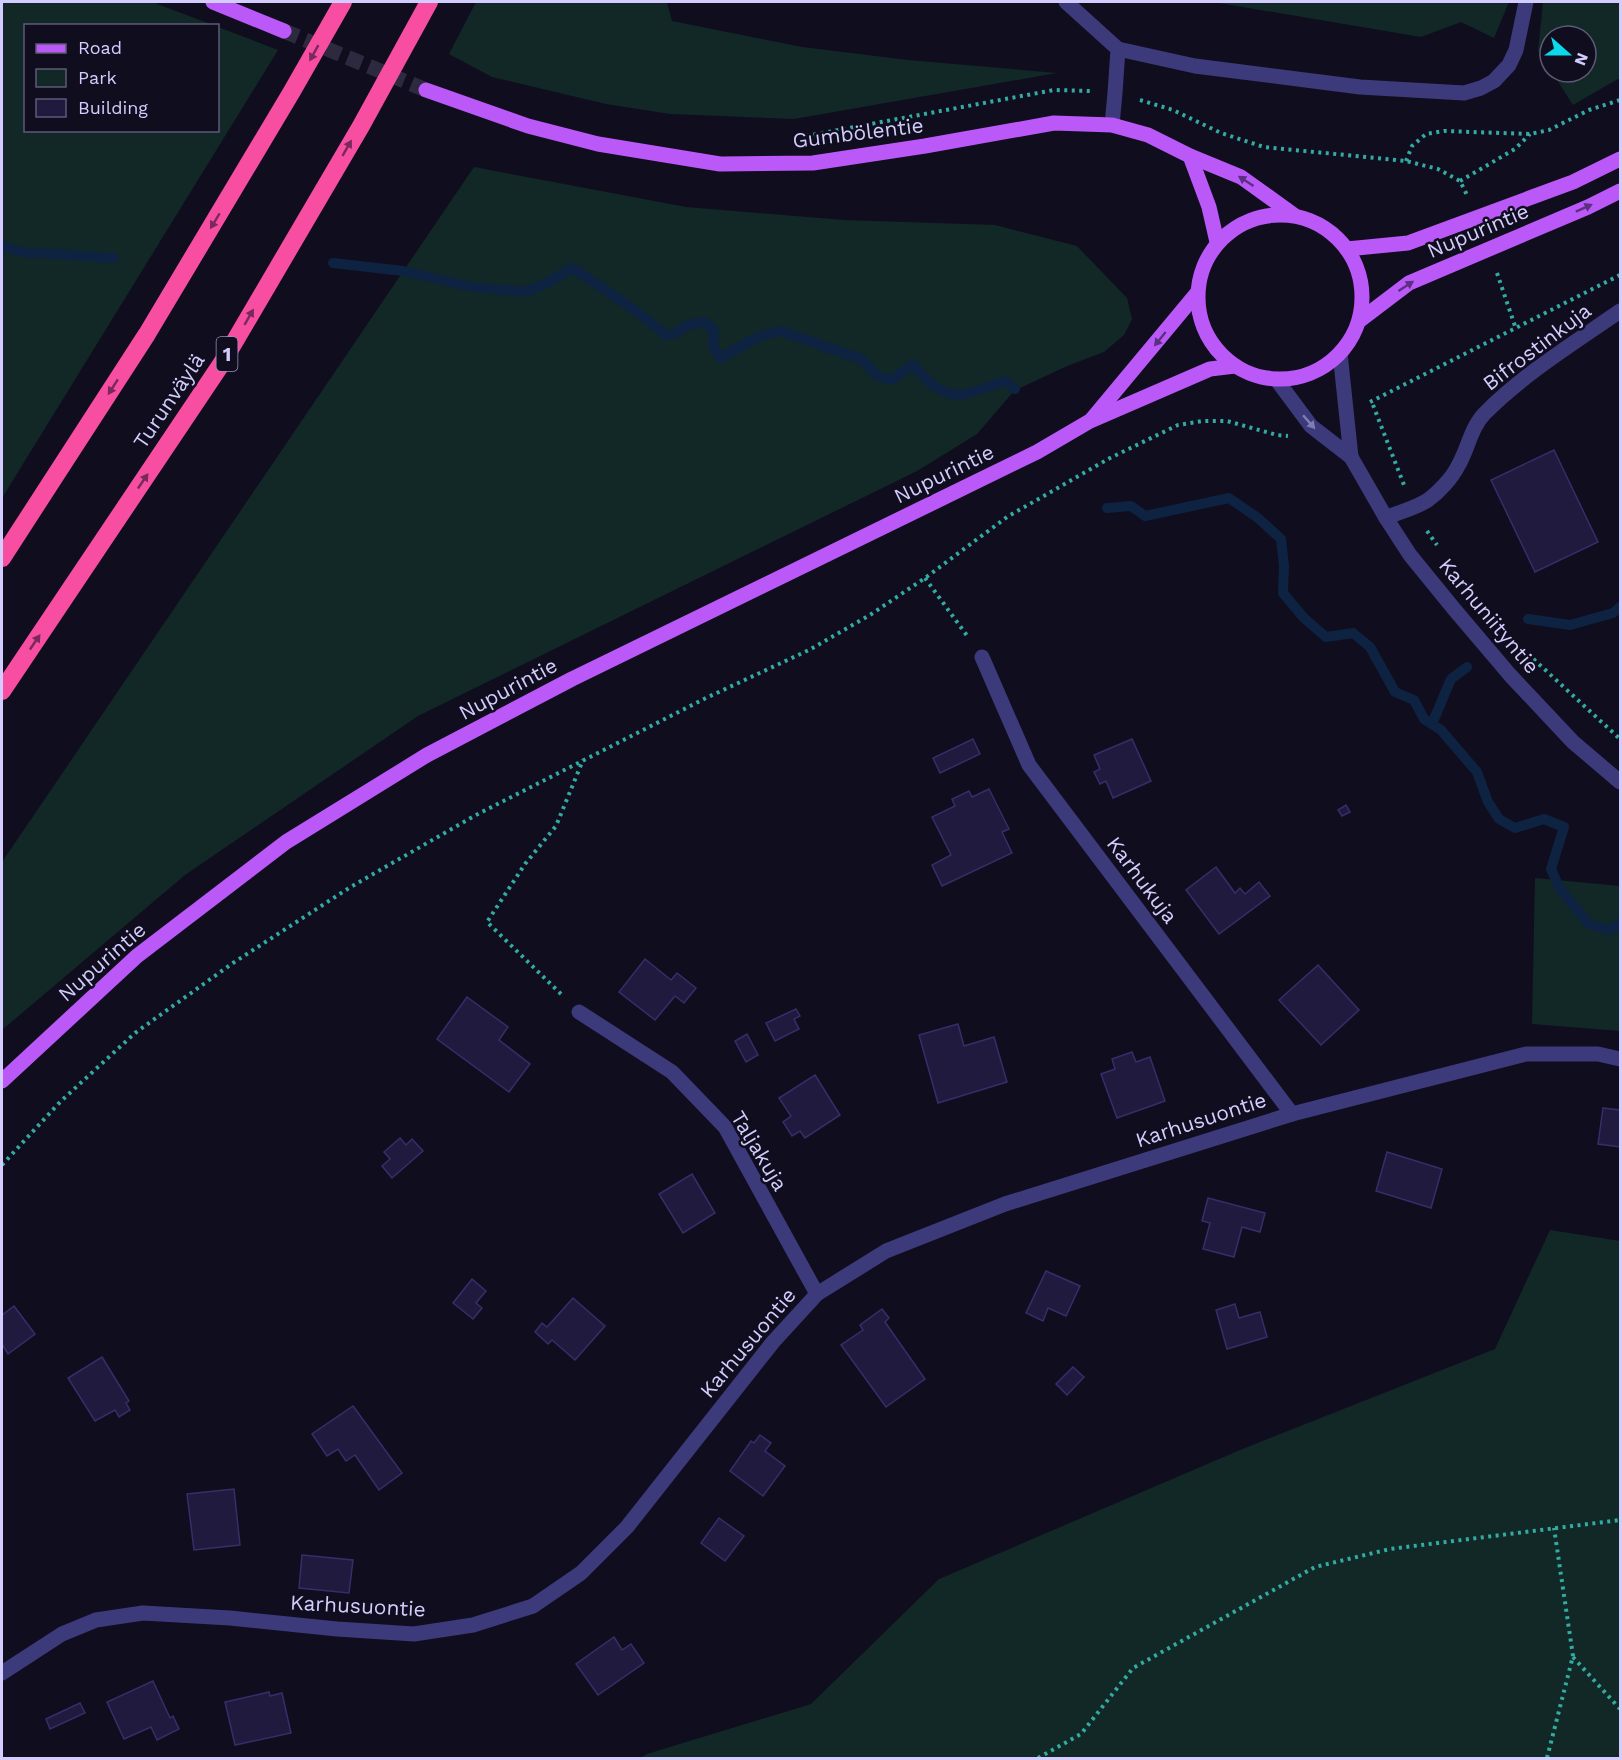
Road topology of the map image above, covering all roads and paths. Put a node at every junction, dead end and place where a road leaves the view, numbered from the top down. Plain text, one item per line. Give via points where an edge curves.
1 (213, 2) edge
2 (343, 2) edge
3 (429, 2) edge
4 (1066, 2) edge
5 (1526, 2) edge
6 (284, 31) tunnel mouth
7 (1118, 49) junction
8 (426, 90) tunnel mouth
9 (1115, 93) junction
10 (1620, 100) edge
11 (1112, 125) junction
12 (1530, 134) junction
13 (802, 137) dead end
14 (1190, 156) junction
15 (1620, 159) edge
16 (1406, 161) junction
17 (1460, 181) junction
18 (1620, 191) edge
19 (1468, 198) dead end
20 (1294, 215) junction
21 (1218, 242) junction
22 (1347, 249) junction
23 (1497, 273) dead end
24 (1620, 275) edge
25 (1197, 293) junction
26 (1620, 312) edge
27 (1359, 321) junction
28 (1516, 329) junction
29 (1340, 353) junction
30 (1235, 366) junction
31 (1276, 379) junction
32 (1371, 401) junction
33 (1347, 410) junction
34 (1090, 421) junction
35 (1311, 426) junction
36 (1351, 457) junction
37 (1412, 507) junction
38 (1386, 518) junction
39 (1443, 553) dead end
40 (2, 558) edge
41 (925, 578) junction
42 (1523, 649) dead end
43 (982, 657) joint
44 (2, 691) edge
45 (1620, 739) edge
46 (583, 759) junction
47 (1620, 782) edge
48 (579, 1012) joint
49 (1620, 1059) edge
50 (2, 1081) edge
51 (1292, 1114) junction
52 (2, 1165) edge
53 (817, 1294) junction
54 (1620, 1520) edge
55 (1554, 1528) junction
56 (1573, 1656) junction
57 (2, 1673) edge
58 (1620, 1709) edge
59 (1038, 1758) edge
60 (1547, 1758) edge

1 - 6 main road
2 -> 40 highway via 147,334
44 -> 3 highway, Turunväylä / 1 via 222,363
4 - 7 street
5 - 7 street via 1509,65 1494,81 1464,93 1360,87 1195,66
7 - 9 street
8 - 11 main road, Gumbölentie via 528,126 598,144 720,164 813,164 1054,123
9 - 11 street
9 - 13 path via 1054,90
9 - 16 path via 1173,110 1221,133 1264,147
10 - 12 path
11 - 14 main road, Gumbölentie via 1148,135
12 - 16 path via 1444,130 1426,134 1412,146
12 - 17 path via 1515,149
20 -> 14 main road, Gumbölentie via 1241,177
14 - 21 main road
15 - 22 main road, Nupurintie via 1573,182 1408,243
16 - 17 path via 1438,169
17 - 19 path
27 -> 18 main road, Nupurintie via 1408,282
20 - 21 main road via 1257,218 1239,225
20 - 22 main road via 1333,233
21 - 25 main road via 1203,266
22 - 27 main road via 1360,280
23 - 28 path
24 - 28 path
25 - 30 main road via 1201,321 1214,346
25 -> 34 main road, Nupurintie
26 - 37 street, Bifrostinkuja via 1506,393 1482,416 1446,483 1428,500
27 - 29 main road
28 - 32 path
29 - 31 main road via 1321,368 1299,377
29 - 33 street, Karhuniityntie
30 - 31 main road
30 - 34 main road, Nupurintie via 1210,369
31 -> 35 street, Karhuniityntie
32 - 33 path
32 - 37 path
33 - 36 street, Karhuniityntie
34 - 50 main road, Nupurintie via 1037,452 572,679 426,755 286,842 146,949
35 - 36 street, Karhuniityntie
35 - 41 path via 1289,436 1227,422 1178,425 1007,517
36 - 38 street, Karhuniityntie
37 - 38 street, Bifrostinkuja
37 - 39 path
38 - 47 street, Karhuniityntie via 1410,555 1510,675 1573,741
41 - 43 path
41 - 46 path via 809,650
42 - 45 path
43 - 51 street, Karhukuja via 1029,765
46 - 48 path via 556,826 487,922
46 - 52 path via 349,888 233,963 135,1033 60,1102
48 - 53 street, Taljakuja via 672,1072 725,1127
49 - 51 street, Karhusuontie via 1598,1054 1526,1054
51 - 53 street, Karhusuontie via 1005,1204 886,1251
53 - 57 street, Karhusuontie via 773,1342 627,1527 581,1573 533,1606 473,1625 414,1634 143,1613 96,1620 62,1634
54 - 55 path
55 - 56 path
55 - 59 path via 1390,1550 1315,1567 1133,1668 1082,1734
56 - 58 path
56 - 60 path

